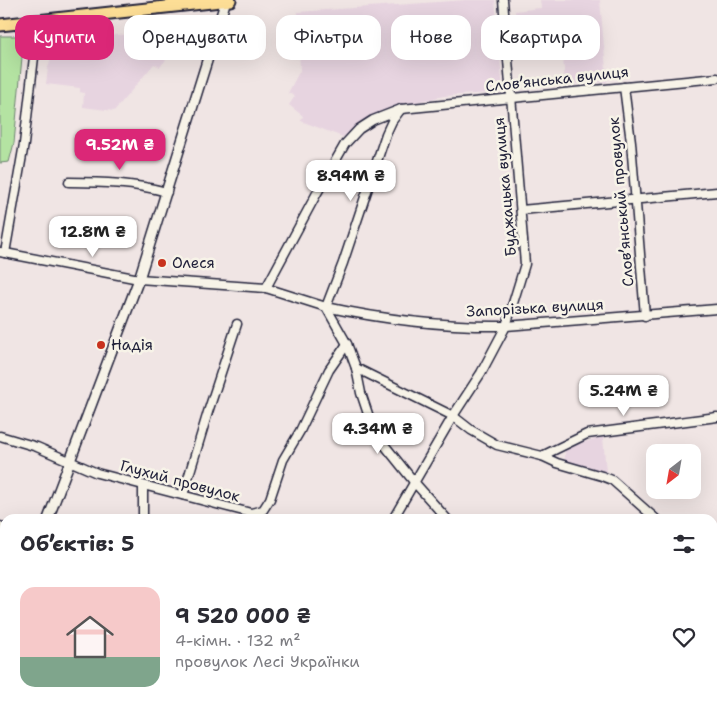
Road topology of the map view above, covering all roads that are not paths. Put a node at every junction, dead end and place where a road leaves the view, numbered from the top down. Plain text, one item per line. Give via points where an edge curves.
1 (226, 0) edge
2 (230, 0) edge
3 (503, 0) edge
4 (184, 2) edge
5 (89, 15) edge
6 (15, 24) edge
7 (0, 25) edge
8 (34, 60) edge
9 (717, 78) edge
10 (624, 87) junction
11 (511, 98) junction
12 (401, 109) junction
13 (69, 182) dead end
14 (166, 192) junction
15 (717, 192) edge
16 (635, 199) junction
17 (521, 210) junction
18 (2, 253) edge
19 (139, 279) junction
20 (266, 288) junction
21 (326, 307) junction
22 (717, 309) edge
23 (645, 316) junction
24 (237, 324) dead end
25 (506, 326) junction
26 (347, 344) junction
27 (356, 368) junction
28 (453, 416) junction
29 (717, 417) edge
30 (0, 436) edge
31 (542, 456) junction
32 (70, 461) junction
33 (415, 483) junction
34 (143, 486) junction
35 (183, 495) junction
36 (50, 514) edge
37 (144, 514) edge
38 (396, 514) edge
39 (443, 514) edge
40 (650, 514) edge

1 - 2 main road
1 - 4 main road
1 - 14 street
3 - 11 street, Буджацька вулиця
4 - 5 main road
6 - 7 main road
8 - 18 street via 24,144
9 - 10 street, Словʼянська вулиця
10 - 11 street, Словʼянська вулиця
10 - 16 street, Словʼянський провулок
11 - 12 street, Словʼянська вулиця
11 - 17 street, Буджацька вулиця
12 - 20 street, Словʼянська вулиця via 373,120 359,129 346,144
12 - 21 street via 386,134
13 - 14 street via 120,183
14 - 19 street
15 - 16 street
16 - 17 street
16 - 23 street, Словʼянський провулок
17 - 25 street, Буджацька вулиця via 525,264
18 - 19 street, Запорізька вулиця
19 - 20 street, Запорізька вулиця
19 - 32 street
20 - 21 street, Запорізька вулиця
21 - 25 street, Запорізька вулиця via 414,322
21 - 26 street
22 - 23 street, Запорізька вулиця
23 - 25 street, Запорізька вулиця
24 - 35 street
25 - 28 street, Буджацька вулиця
26 - 27 street
26 - 35 street, Глухий провулок via 329,370 283,460 270,500 263,510 250,513
27 - 28 street
27 - 33 street via 374,432
28 - 31 street via 497,445
28 - 33 street, Буджацька вулиця
29 - 31 street via 587,434
30 - 32 street, Глухий провулок
31 - 40 street via 612,480
32 - 34 street, Глухий провулок
32 - 36 street
33 - 38 street, Буджацька вулиця
33 - 39 street
34 - 35 street, Глухий провулок
34 - 37 street

